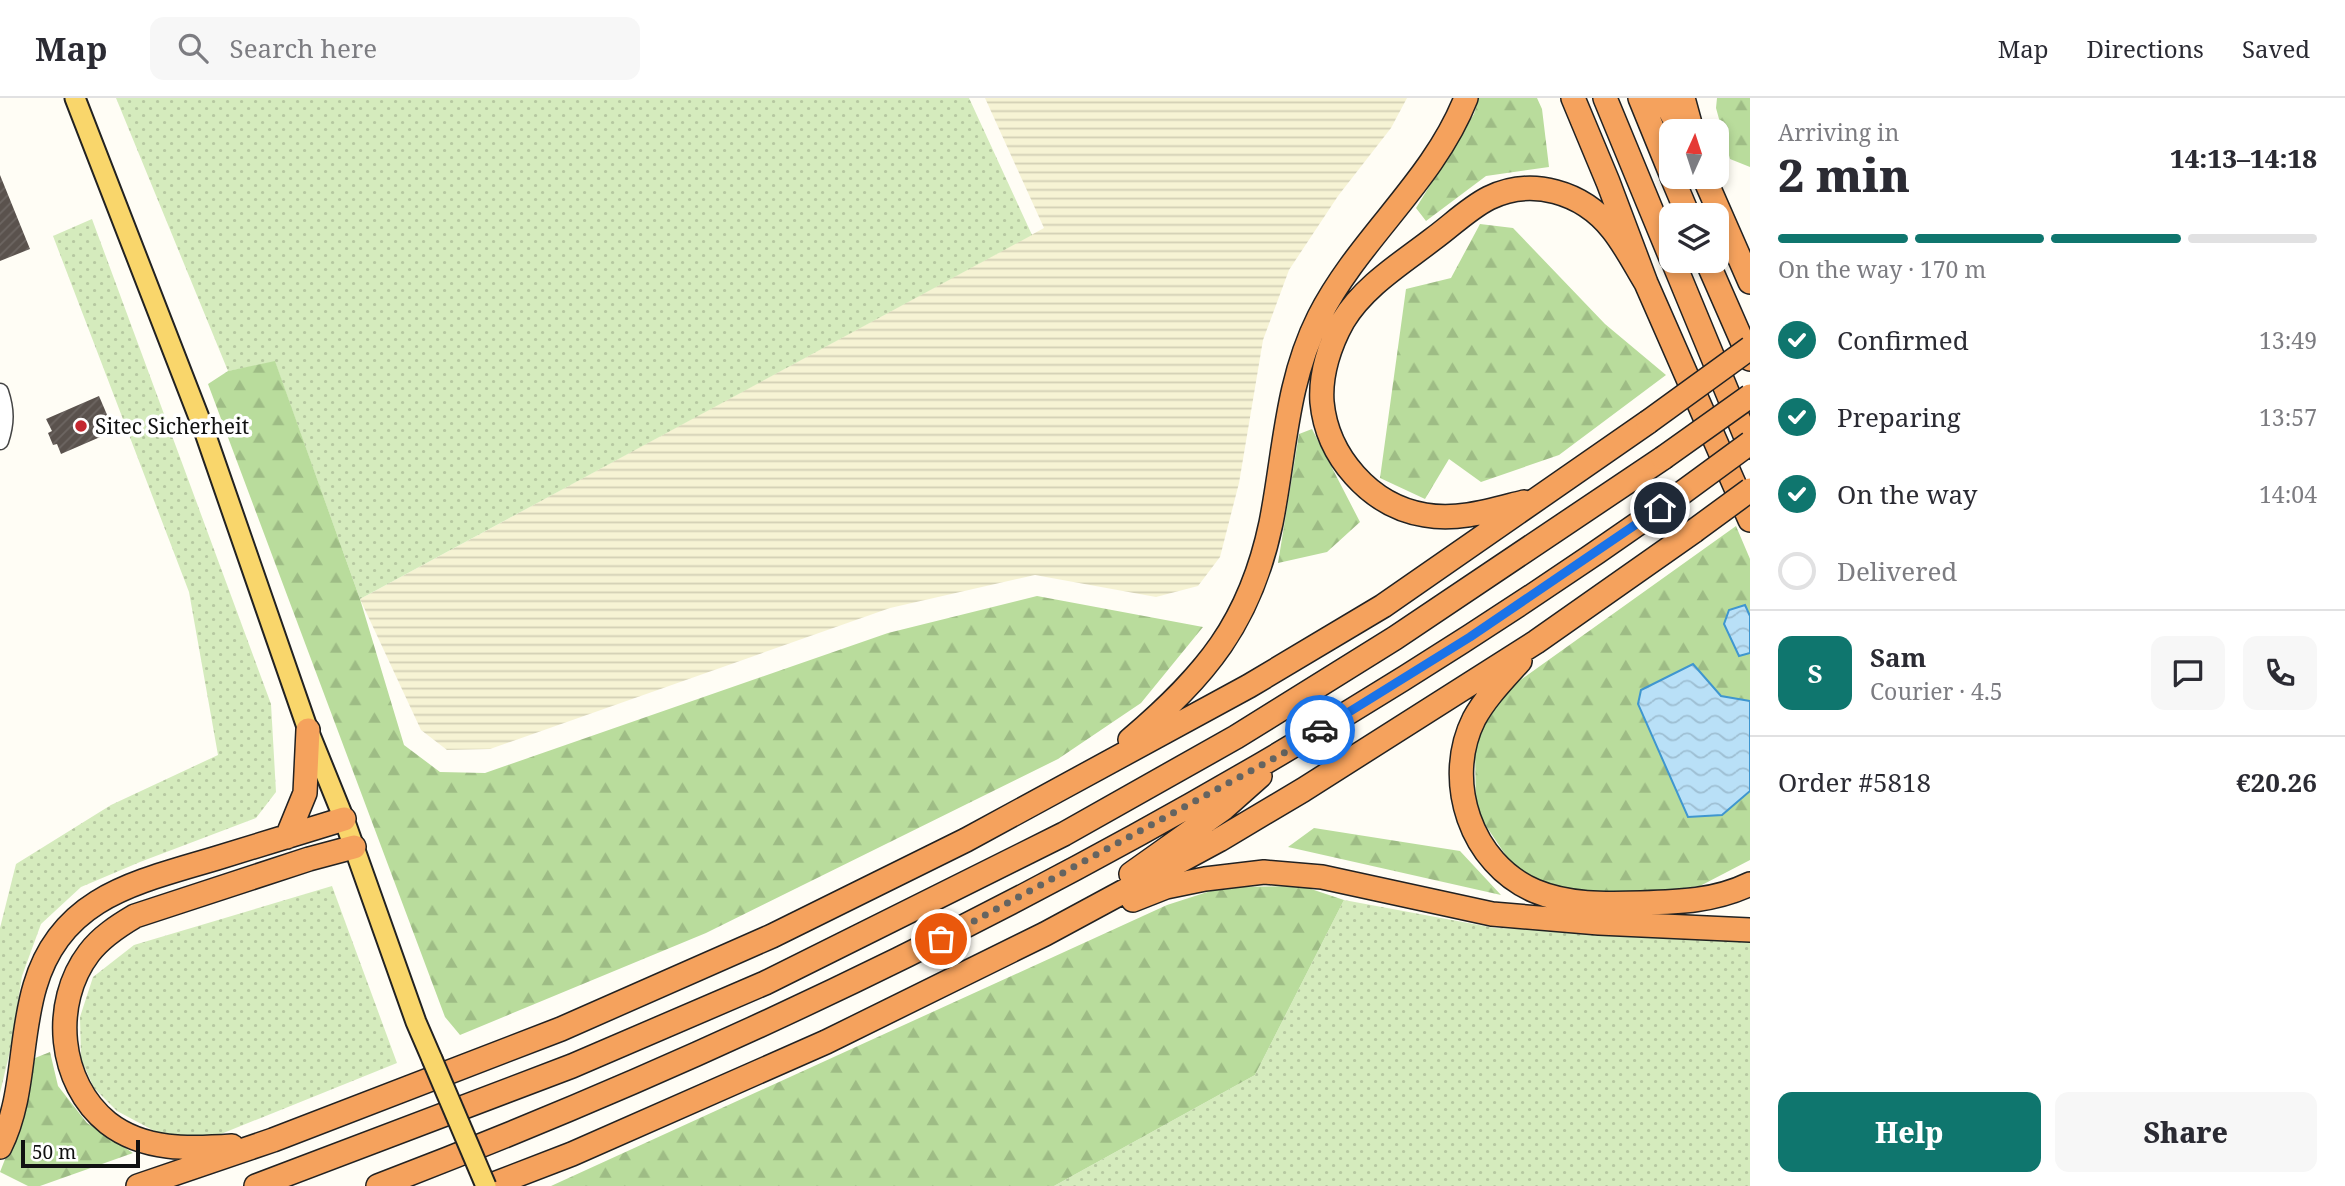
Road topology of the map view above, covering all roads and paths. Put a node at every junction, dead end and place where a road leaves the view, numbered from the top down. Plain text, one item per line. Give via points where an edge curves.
1 (75, 98) edge
2 (1466, 98) edge
3 (1573, 98) edge
4 (1605, 98) edge
5 (1640, 98) edge
6 (1663, 98) edge
7 (1684, 98) edge
8 (1674, 119) edge
9 (1689, 119) edge
10 (1659, 144) edge
11 (1709, 189) edge
12 (1659, 228) edge
13 (1678, 273) edge
14 (1712, 273) edge
15 (1750, 282) edge
16 (1646, 283) junction
17 (1750, 348) edge
18 (1750, 359) edge
19 (0, 392) edge
20 (1750, 396) edge
21 (0, 441) edge
22 (1750, 445) edge
23 (1750, 491) edge
24 (1537, 499) junction
25 (1750, 520) edge
26 (1536, 642) junction
27 (308, 730) junction
28 (1291, 749) junction
29 (1094, 772) junction
30 (344, 819) junction
31 (287, 837) junction
32 (354, 847) junction
33 (1750, 884) edge
34 (1750, 930) edge
35 (1045, 934) junction
36 (273, 1140) junction
37 (0, 1147) edge
38 (138, 1186) edge
39 (256, 1186) edge
40 (378, 1186) edge
41 (488, 1186) edge

1 - 27 main road via 205,433
2 - 29 highway via 1421,178 1359,254 1317,320 1290,398 1263,554 1230,632 1175,701
3 - 16 highway
4 - 12 highway
5 - 10 highway
6 - 8 highway
7 - 9 highway
11 - 15 highway
13 - 22 highway
14 - 18 highway
16 - 24 highway via 1600,216 1557,191 1520,189 1478,204 1376,283 1335,336 1323,376 1322,401 1332,441 1355,476 1384,501 1425,515 1471,515
16 - 25 highway
17 - 24 highway, bridge
19 - 21 street via 6,409
20 - 39 highway, bridge via 1384,645 1236,737 1064,834 752,989 572,1066
22 - 28 highway, bridge via 1470,637
23 - 26 highway, bridge
24 - 29 highway via 1383,606
26 - 33 highway via 1486,700 1466,742 1462,794 1485,852 1512,878 1562,900 1690,900 1712,898
26 - 35 highway via 1219,840
27 - 30 main road
27 - 31 highway via 305,793
28 - 35 highway via 1224,808
28 - 40 highway via 964,928 829,994 486,1145
29 - 36 highway via 848,899 679,978 536,1039
30 - 31 highway
30 - 32 main road
31 - 37 highway via 110,894 63,931 41,967 34,990 15,1107
32 - 36 highway via 135,916 90,951 70,991 65,1027 69,1067 89,1102 108,1123 169,1147
32 - 41 main road, bridge via 416,1022
34 - 35 highway via 1492,914 1322,877 1264,872 1166,887
35 - 41 highway via 826,1042
36 - 38 highway

